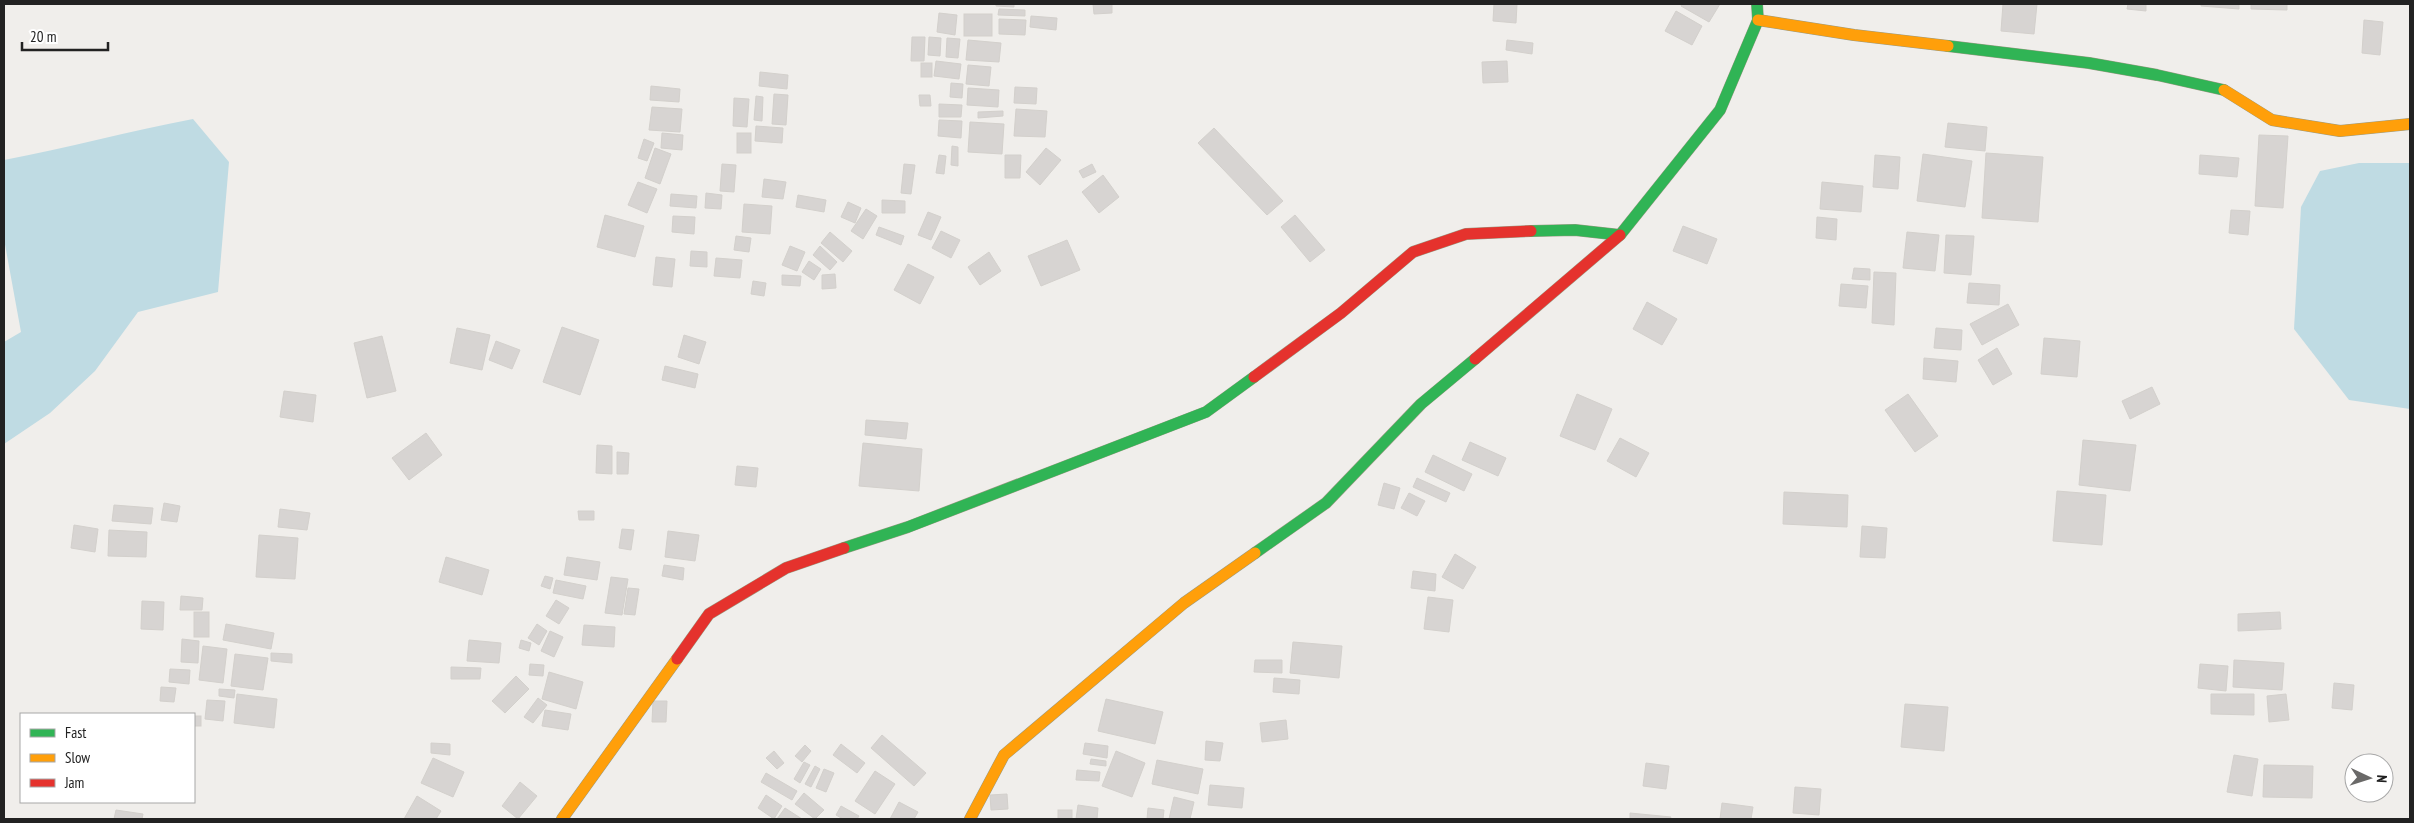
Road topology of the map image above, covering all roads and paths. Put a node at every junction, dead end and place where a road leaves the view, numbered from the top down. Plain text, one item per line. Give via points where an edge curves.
1 (1757, 4) edge
2 (1758, 20) junction
3 (2410, 124) edge
4 (1620, 235) junction
5 (562, 819) edge
6 (970, 819) edge

1 - 2 street
2 - 3 street via 1854,35 2089,63 2157,75 2220,88 2272,120 2340,131
2 - 4 street via 1720,110
4 - 5 street via 1575,230 1496,231 1466,234 1413,252 1341,313 1206,412 908,527 786,568 709,614
4 - 6 street via 1422,404 1326,503 1184,603 1004,755

